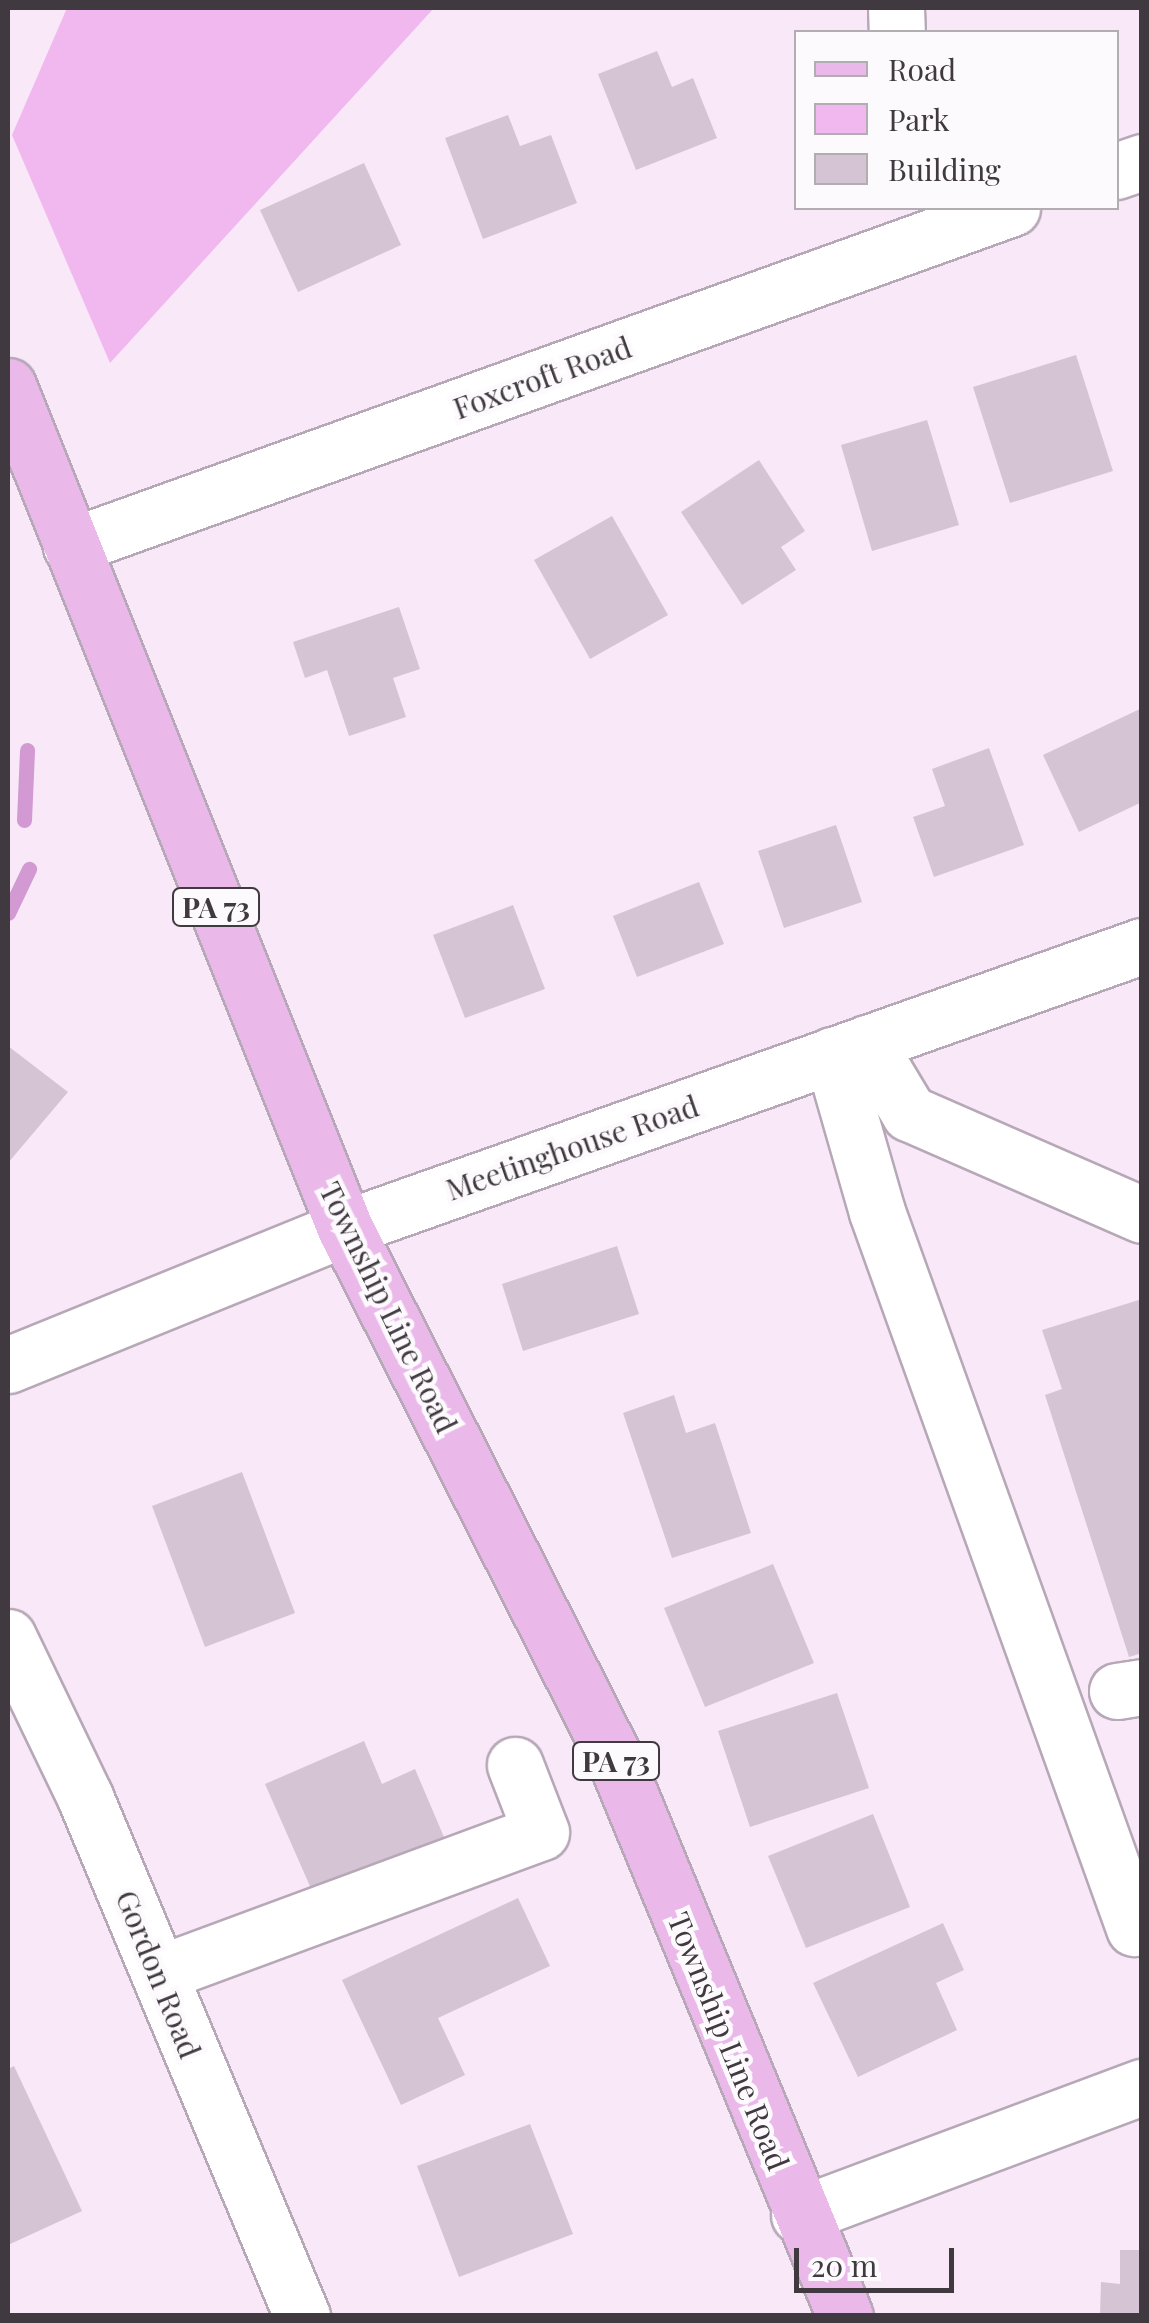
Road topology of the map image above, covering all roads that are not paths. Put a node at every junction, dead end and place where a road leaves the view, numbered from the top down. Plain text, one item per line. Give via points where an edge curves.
1 (1001, 210) edge
2 (904, 227) edge
3 (8, 386) edge
4 (71, 546) junction
5 (1142, 946) edge
6 (850, 1049) junction
7 (1142, 1215) edge
8 (346, 1228) junction
9 (8, 1364) edge
10 (8, 1637) edge
11 (515, 1765) dead end
12 (1134, 1928) dead end
13 (160, 1973) junction
14 (1142, 2087) edge
15 (800, 2215) junction
16 (302, 2316) edge
17 (828, 2316) edge
18 (845, 2316) edge

1 - 2 street, Foxcroft Road
2 - 4 street, Foxcroft Road
3 - 4 main road, Township Line Road / PA 73
4 - 8 main road, Township Line Road / PA 73
5 - 6 street, Meetinghouse Road
6 - 7 street via 908,1112
6 - 8 street, Meetinghouse Road
6 - 12 street via 877,1212
8 - 9 street, Meetinghouse Road
8 - 15 main road, Township Line Road / PA 73 via 616,1760
10 - 13 street, Gordon Road
11 - 13 street via 540,1832
13 - 16 street, Gordon Road
14 - 15 street
15 - 17 main road, Township Line Road / PA 73
15 - 18 main road, Township Line Road / PA 73

